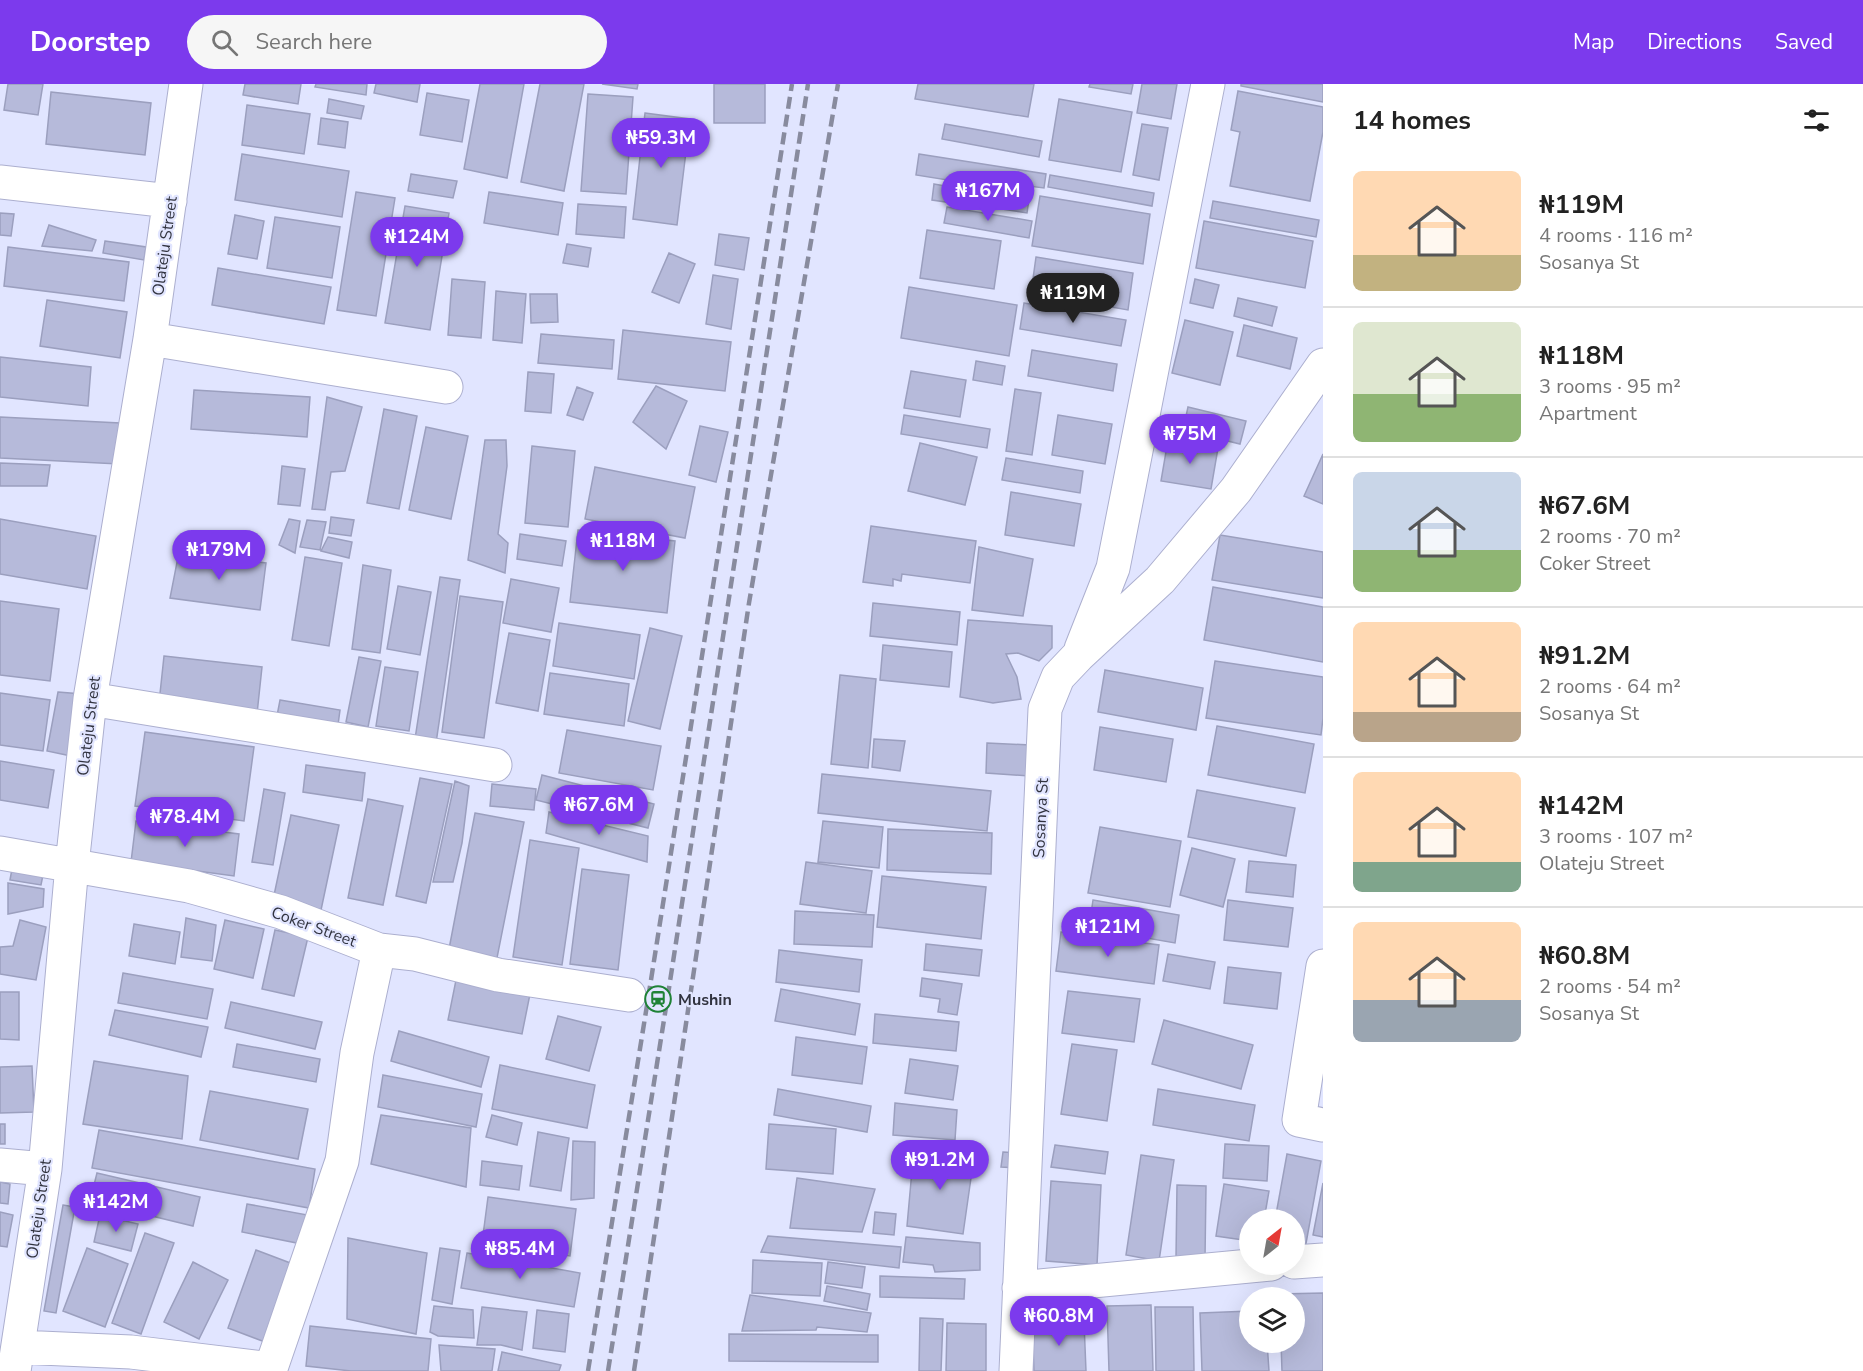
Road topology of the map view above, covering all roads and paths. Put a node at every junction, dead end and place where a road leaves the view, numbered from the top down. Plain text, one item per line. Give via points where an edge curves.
1 (186, 84) edge
2 (1208, 84) edge
3 (0, 182) edge
4 (170, 201) junction
5 (150, 339) junction
6 (1323, 365) edge
7 (446, 387) dead end
8 (1078, 656) junction
9 (90, 699) junction
10 (495, 765) dead end
11 (0, 853) edge
12 (72, 865) junction
13 (379, 950) junction
14 (1323, 966) edge
15 (628, 995) dead end
16 (1323, 1125) edge
17 (0, 1165) edge
18 (45, 1168) junction
19 (1323, 1260) edge
20 (1305, 1261) edge
21 (1239, 1267) edge
22 (1019, 1288) junction
23 (16, 1359) edge
24 (271, 1370) edge
25 (1016, 1371) edge

1 - 4 street, Olateju Street
2 - 8 street via 1113,568
3 - 4 street
4 - 5 street, Olateju Street
5 - 7 street
5 - 9 street, Olateju Street
6 - 8 street, Sosanya St via 1236,490 1160,580
8 - 22 street, Sosanya St via 1058,677 1045,709
9 - 10 street
9 - 12 street, Olateju Street
11 - 12 street, Coker Street
12 - 13 street, Coker Street via 189,886 281,912
12 - 18 street, Olateju Street
13 - 15 street, Coker Street via 415,954 498,975
13 - 24 street via 357,1053 342,1161
14 - 16 street via 1299,1120
17 - 18 street
18 - 23 street, Olateju Street
19 - 20 street
21 - 22 street
22 - 25 street, Sosanya St
23 - 24 street via 131,1352

